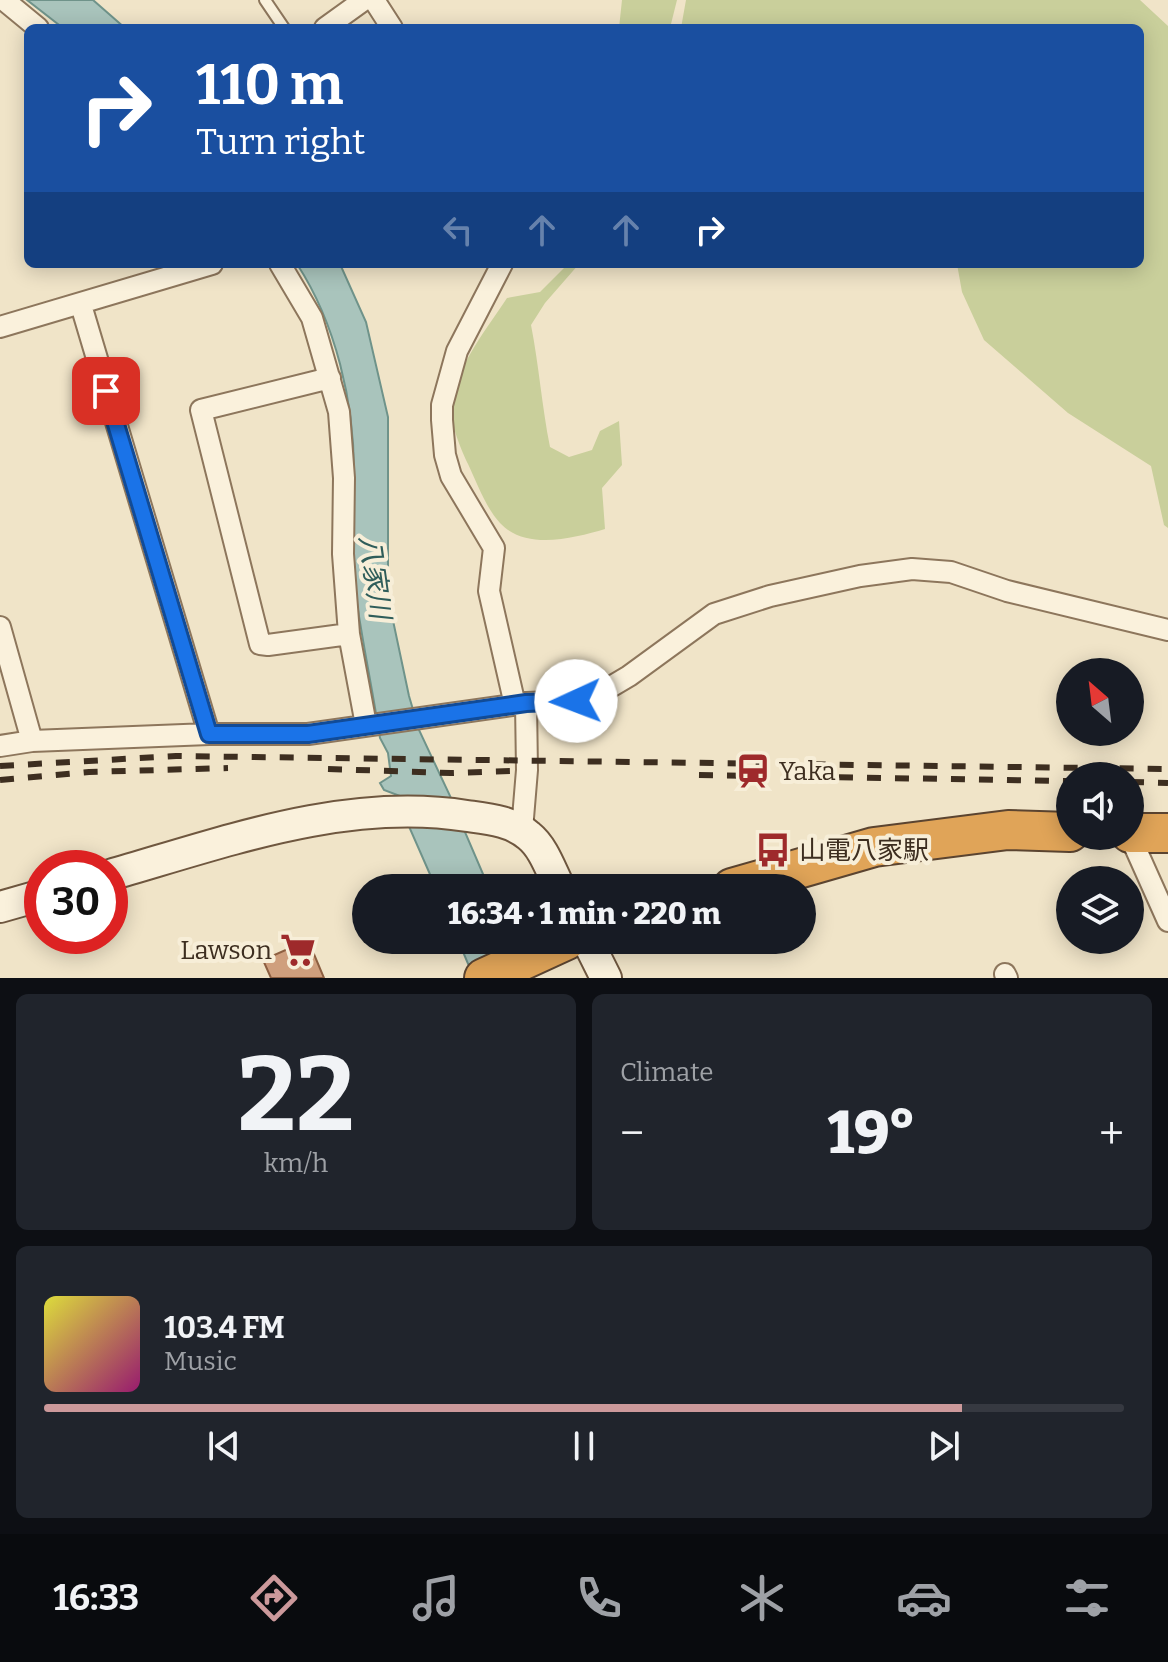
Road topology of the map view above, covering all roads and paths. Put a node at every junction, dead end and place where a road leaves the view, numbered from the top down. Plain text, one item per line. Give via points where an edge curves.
1 (4, 0) edge
2 (265, 0) edge
3 (364, 0) edge
4 (374, 0) edge
5 (33, 24) edge
6 (281, 24) edge
7 (331, 24) edge
8 (389, 24) edge
9 (199, 268) edge
10 (282, 268) edge
11 (500, 268) edge
12 (81, 305) junction
13 (0, 327) edge
14 (330, 378) junction
15 (0, 627) edge
16 (1168, 630) edge
17 (349, 634) junction
18 (520, 704) junction
19 (366, 725) junction
20 (209, 734) junction
21 (32, 741) junction
22 (0, 746) edge
23 (522, 830) junction
24 (1056, 832) edge
25 (1168, 833) edge
26 (1144, 834) edge
27 (1137, 850) edge
28 (128, 870) edge
29 (553, 874) edge
30 (780, 874) edge
31 (24, 900) edge
32 (0, 907) edge
33 (1168, 921) edge
34 (533, 954) edge
35 (594, 954) edge
36 (484, 978) edge
37 (606, 978) edge

1 - 5 street
2 - 6 lane
3 - 7 street
4 - 8 street
9 - 12 street
10 - 14 street via 312,318
11 - 18 street via 457,351 442,420 451,476 494,548 489,591
12 - 13 street
12 - 20 street
14 - 17 street via 339,412 344,478
14 - 17 street via 201,410 260,644
15 - 21 street
16 - 18 street via 951,572 912,569 770,596 714,614 602,692 576,701
17 - 19 street
18 - 19 street
18 - 23 street via 527,770
19 - 20 street via 308,734
20 - 21 street
21 - 22 street
23 - 28 street via 460,815 394,810 343,815
23 - 29 street
24 - 30 highway via 1008,830 874,847
25 - 26 highway
27 - 33 street
31 - 32 street
34 - 36 highway
35 - 37 street

